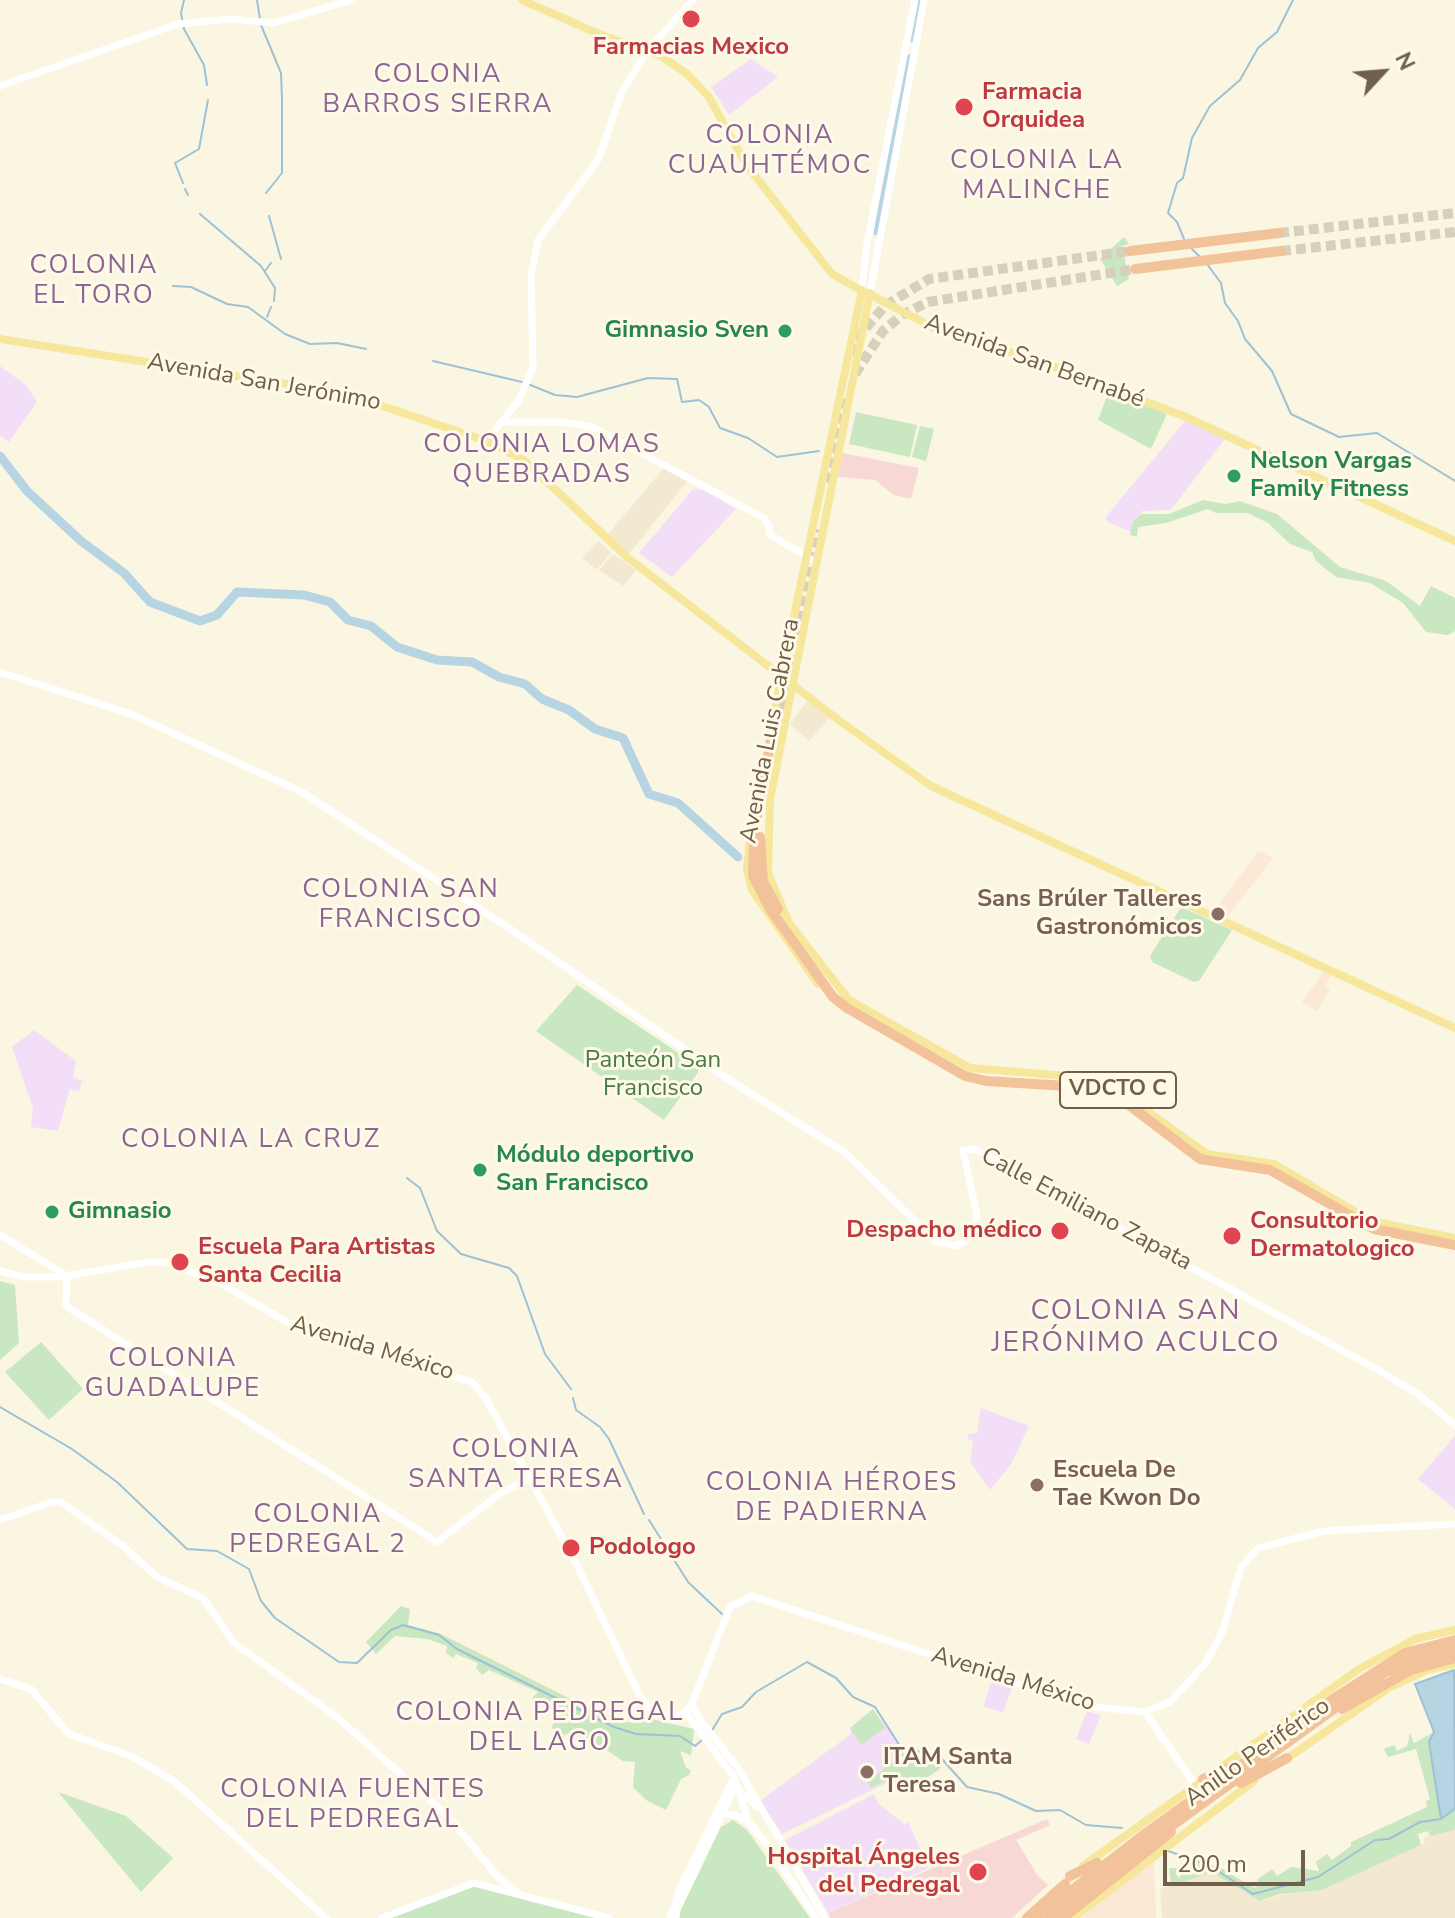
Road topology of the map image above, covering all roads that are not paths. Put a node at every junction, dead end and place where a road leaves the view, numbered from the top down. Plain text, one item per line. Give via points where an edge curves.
1 (352, 0) edge
2 (522, 0) edge
3 (693, 0) edge
4 (915, 0) edge
5 (924, 0) edge
6 (910, 49) junction
7 (647, 51) junction
8 (0, 86) edge
9 (1279, 233) tunnel mouth
10 (1130, 251) tunnel mouth
11 (1281, 251) tunnel mouth
12 (1135, 269) tunnel mouth
13 (866, 292) junction
14 (0, 339) edge
15 (502, 422) junction
16 (486, 441) junction
17 (1455, 541) edge
18 (805, 555) junction
19 (814, 561) junction
20 (784, 663) junction
21 (795, 667) junction
22 (0, 672) edge
23 (781, 673) junction
24 (793, 682) junction
25 (775, 704) junction
26 (788, 707) junction
27 (760, 832) junction
28 (759, 847) junction
29 (751, 860) junction
30 (766, 864) junction
31 (752, 890) junction
32 (783, 911) joint
33 (789, 923) junction
34 (783, 937) joint
35 (818, 976) junction
36 (829, 987) junction
37 (1455, 1028) edge
38 (952, 1059) junction
39 (948, 1071) junction
40 (1131, 1103) junction
41 (1248, 1163) junction
42 (0, 1235) edge
43 (1455, 1243) edge
44 (0, 1271) edge
45 (64, 1278) junction
46 (1455, 1425) edge
47 (530, 1479) junction
48 (0, 1520) edge
49 (1455, 1524) edge
50 (1455, 1645) edge
51 (1345, 1678) junction
52 (0, 1679) edge
53 (1330, 1701) junction
54 (692, 1702) junction
55 (685, 1712) junction
56 (1145, 1712) junction
57 (700, 1720) junction
58 (1319, 1720) junction
59 (712, 1742) junction
60 (1287, 1758) junction
61 (1199, 1782) junction
62 (734, 1784) junction
63 (1232, 1787) junction
64 (763, 1811) junction
65 (722, 1814) junction
66 (1159, 1817) junction
67 (748, 1821) junction
68 (1172, 1830) junction
69 (775, 1831) junction
70 (1146, 1833) junction
71 (760, 1837) junction
72 (1111, 1850) dead end
73 (1067, 1880) junction
74 (520, 1895) junction
75 (671, 1908) junction
76 (326, 1918) edge
77 (382, 1918) edge
78 (609, 1918) edge
79 (661, 1918) edge
80 (670, 1918) edge
81 (676, 1918) edge
82 (816, 1918) edge
83 (825, 1918) edge
84 (1021, 1918) edge
85 (1027, 1918) edge
86 (1036, 1918) edge
87 (1047, 1918) edge
88 (1056, 1918) edge
89 (1063, 1918) edge
90 (1073, 1918) edge

1 - 8 street via 266,23 180,23
2 - 7 main road, Avenida San Bernabé
3 - 7 street
4 - 6 street, Avenida Luis Cabrera
5 - 6 street, Avenida Luis Cabrera
6 - 13 street, Avenida Luis Cabrera via 866,249
7 - 13 main road, Avenida San Bernabé via 676,65 704,90 745,163 832,274
7 - 15 street via 622,92 598,160 542,230 532,256 533,367
9 - 10 highway
11 - 12 highway
13 - 17 main road, Avenida San Bernabé via 943,332 1039,361 1186,417
13 - 18 main road, Avenida Luis Cabrera
13 - 19 main road, Avenida Luis Cabrera via 847,422
14 - 16 main road, Avenida San Jerónimo via 344,393
15 - 16 street
15 - 18 street via 592,427 764,518 769,534
16 - 23 main road, Avenida San Jerónimo via 524,460 628,558
18 - 19 street
18 - 20 main road, Avenida Luis Cabrera
19 - 21 main road, Avenida Luis Cabrera
20 - 21 main road
20 - 23 main road, Avenida Luis Cabrera
21 - 24 main road, Avenida Luis Cabrera
22 - 46 street, Calle Emiliano Zapata via 131,714 302,792 846,1153 945,1245 964,1242 977,1223 963,1151 975,1149 1378,1370
23 - 24 main road, Avenida San Jerónimo
23 - 25 main road, Avenida Luis Cabrera
24 - 26 main road, Avenida Luis Cabrera
24 - 37 main road, Avenida San Jerónimo via 931,786
25 - 26 main road
25 - 31 main road, Avenida Luis Cabrera via 749,846
26 - 30 main road, Avenida Luis Cabrera via 770,799
27 - 28 highway
27 - 29 highway, VDCTO C via 777,724
27 - 36 highway, VDCTO C via 756,861 763,889
28 - 30 highway
28 - 33 highway via 765,887
29 - 31 highway
29 - 36 highway, VDCTO C via 764,899
30 - 32 highway
31 - 34 main road, Avenida Luis Cabrera
32 - 33 main road
33 - 35 main road
34 - 35 highway
35 - 36 highway
35 - 38 main road via 854,1004
35 - 39 main road via 830,1001
36 - 43 highway, VDCTO C via 848,1006 965,1076 1099,1088 1200,1159 1270,1170 1374,1229
38 - 39 main road
38 - 40 main road via 980,1071 1102,1079
39 - 40 main road via 980,1083 1096,1089
40 - 41 main road via 1207,1154
40 - 41 main road via 1194,1158 1220,1166
41 - 43 main road via 1287,1179 1374,1230
42 - 45 street
44 - 45 street, Avenida México
45 - 47 street, Avenida México via 169,1263 225,1286 301,1330 458,1375 485,1397
45 - 47 street via 66,1306 437,1542 502,1492
47 - 55 street, Avenida México via 640,1696 663,1715
48 - 74 street via 61,1502 157,1577 203,1598 233,1642 338,1718 448,1816 498,1877
49 - 56 street via 1324,1531 1271,1542 1241,1567 1222,1633 1205,1664 1170,1702
50 - 51 main road via 1409,1649
50 - 51 main road via 1415,1639
50 - 53 highway, Anillo Periférico via 1405,1653
50 - 58 highway via 1437,1661 1398,1676
50 - 58 highway via 1384,1673
50 - 60 main road via 1427,1670 1390,1687
50 - 63 highway, Anillo Periférico via 1397,1670
50 - 87 highway via 1410,1646 1389,1658
51 - 61 main road
52 - 76 street via 31,1689 69,1734 131,1756 174,1781
53 - 61 highway
53 - 66 highway, Anillo Periférico
54 - 55 street, Avenida México
54 - 56 street, Avenida México via 730,1607 757,1596 1062,1698
54 - 57 street
55 - 57 street
55 - 59 street
56 - 61 street
57 - 59 street
58 - 87 highway
59 - 62 street
60 - 63 highway
60 - 90 main road
61 - 66 main road
62 - 64 street
62 - 64 street
62 - 65 street
62 - 67 street
62 - 75 street
63 - 68 highway, Anillo Periférico
64 - 69 street
65 - 67 street
65 - 81 street
66 - 70 highway, Anillo Periférico
66 - 72 highway
66 - 73 main road
67 - 71 street
68 - 88 highway, Anillo Periférico
68 - 89 highway
69 - 71 street via 765,1830
69 - 83 street
70 - 73 highway
70 - 86 highway, Anillo Periférico
71 - 82 street
73 - 84 main road
73 - 85 highway
74 - 77 street via 474,1883
74 - 78 street
75 - 79 street
75 - 80 street

